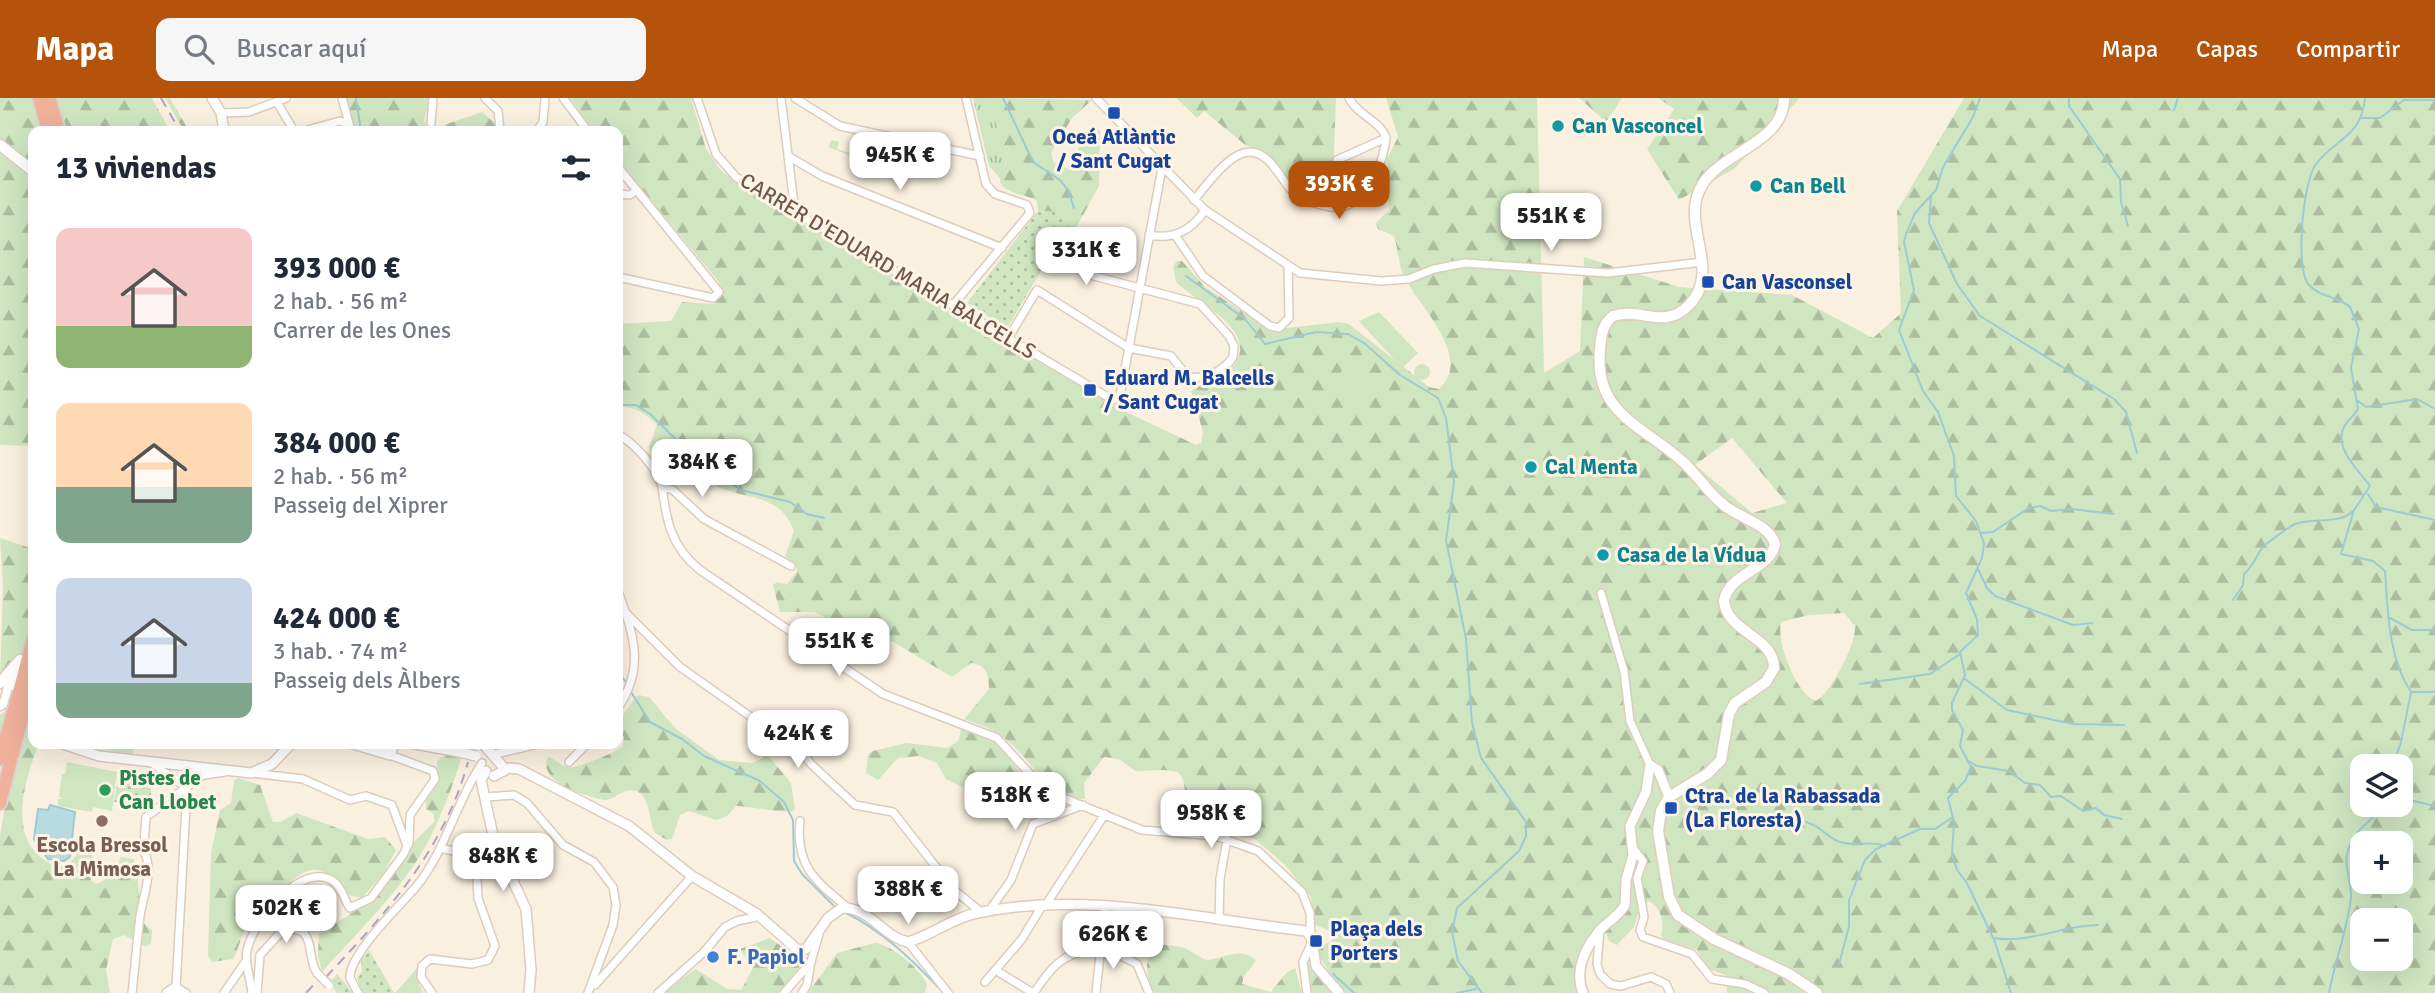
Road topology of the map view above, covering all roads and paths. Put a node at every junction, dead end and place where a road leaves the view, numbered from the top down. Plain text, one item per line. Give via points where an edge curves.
1 (38, 98) edge
2 (49, 98) edge
3 (212, 98) edge
4 (286, 98) edge
5 (342, 98) edge
6 (433, 98) edge
7 (485, 98) edge
8 (545, 98) edge
9 (563, 98) edge
10 (697, 98) edge
11 (781, 98) edge
12 (795, 98) edge
13 (966, 98) edge
14 (1096, 98) edge
15 (1349, 98) edge
16 (1784, 98) edge
17 (278, 104) junction
18 (220, 113) junction
19 (431, 123) dead end
20 (46, 126) edge
21 (57, 126) edge
22 (222, 126) edge
23 (292, 126) edge
24 (322, 126) edge
25 (348, 126) edge
26 (350, 126) edge
27 (500, 126) edge
28 (539, 126) edge
29 (584, 126) edge
30 (1386, 138) junction
31 (0, 145) edge
32 (788, 156) junction
33 (980, 156) junction
34 (1337, 160) dead end
35 (28, 167) edge
36 (1162, 168) junction
37 (623, 173) edge
38 (637, 190) junction
39 (623, 194) edge
40 (1194, 200) junction
41 (1205, 210) junction
42 (795, 212) junction
43 (1149, 235) junction
44 (1175, 235) junction
45 (1050, 247) dead end
46 (1002, 248) junction
47 (1703, 262) junction
48 (1288, 265) junction
49 (623, 278) edge
50 (1139, 289) junction
51 (953, 305) junction
52 (1009, 337) junction
53 (1129, 348) junction
54 (623, 439) edge
55 (662, 486) junction
56 (791, 566) dead end
57 (1601, 593) dead end
58 (623, 606) edge
59 (625, 612) junction
60 (28, 652) edge
61 (17, 663) dead end
62 (28, 681) edge
63 (11, 695) edge
64 (623, 699) edge
65 (28, 717) edge
66 (16, 733) junction
67 (78, 749) edge
68 (286, 749) edge
69 (370, 749) edge
70 (392, 749) edge
71 (456, 749) edge
72 (487, 749) edge
73 (517, 749) edge
74 (582, 749) edge
75 (390, 755) junction
76 (492, 755) junction
77 (0, 759) edge
78 (149, 761) junction
79 (569, 762) dead end
80 (1650, 765) junction
81 (508, 768) junction
82 (482, 771) junction
83 (226, 772) junction
84 (251, 773) junction
85 (187, 788) junction
86 (486, 797) junction
87 (1670, 797) junction
88 (0, 803) edge
89 (1084, 805) junction
90 (1105, 814) junction
91 (800, 821) dead end
92 (1227, 839) junction
93 (407, 846) junction
94 (440, 848) junction
95 (1633, 848) junction
96 (692, 876) junction
97 (1044, 906) junction
98 (1105, 906) junction
99 (842, 908) junction
100 (985, 911) junction
101 (760, 916) junction
102 (1219, 920) junction
103 (820, 930) junction
104 (1600, 930) junction
105 (1311, 940) junction
106 (908, 942) junction
107 (1102, 946) junction
108 (246, 961) junction
109 (811, 962) junction
110 (1000, 973) dead end
111 (985, 982) dead end
112 (177, 990) edge
113 (132, 993) edge
114 (167, 993) edge
115 (186, 993) edge
116 (224, 993) edge
117 (254, 993) edge
118 (334, 993) edge
119 (358, 993) edge
120 (432, 993) edge
121 (529, 993) edge
122 (588, 993) edge
123 (658, 993) edge
124 (784, 993) edge
125 (802, 993) edge
126 (948, 993) edge
127 (1036, 993) edge
128 (1096, 993) edge
129 (1149, 993) edge
130 (1307, 993) edge
131 (1339, 993) edge
132 (1583, 993) edge
133 (1670, 993) edge
134 (1764, 993) edge
135 (1817, 993) edge

1 - 20 highway
2 - 21 highway
3 - 18 street
4 - 17 street
5 - 26 street
6 - 19 street
7 - 27 street via 498,111
8 - 28 street
9 - 29 street
10 - 42 street, CARRER D'EDUARD MARIA BALCELLS via 709,139 725,166
11 - 32 street
12 - 33 street via 840,126
13 - 33 street
14 - 36 street
15 - 30 street
16 - 47 main road via 1782,113 1772,128 1701,185 1695,214
17 - 18 street
17 - 23 street
18 - 22 street
24 - 25 street via 340,121
30 - 34 street
30 - 40 street via 1371,181 1352,204 1317,205 1297,196 1271,163 1249,152 1228,163
31 - 35 main road
32 - 42 street
32 - 46 street via 822,176
33 - 46 street via 990,190 1030,209
36 - 40 street
36 - 43 street
37 - 38 street
38 - 39 street
38 - 49 street via 718,288 716,297
40 - 41 street
41 - 44 street via 1187,230
41 - 48 street
42 - 51 street, CARRER D'EDUARD MARIA BALCELLS
43 - 44 street
43 - 50 street
44 - 48 street via 1203,276 1279,328 1289,318
45 - 50 street via 1094,276
46 - 51 street
47 - 48 street via 1608,273 1465,263 1381,282 1306,274
47 - 87 main road via 1702,285 1686,308 1664,319 1628,313 1613,316 1604,327 1600,348 1603,382 1618,412 1677,456 1720,503 1770,534 1775,544 1769,557 1733,583 1724,601 1729,616 1769,651 1774,660 1772,673 1732,708 1717,766
50 - 53 street
50 - 53 street via 1200,304 1229,336 1234,351 1224,367 1194,378 1182,372 1171,356
51 - 52 street, CARRER D'EDUARD MARIA BALCELLS
52 - 53 street via 1037,290
52 - 53 street, CARRER D'EDUARD MARIA BALCELLS via 1117,399
54 - 55 street via 643,457
55 - 56 street via 673,490 704,519
55 - 89 street via 673,538 700,570 883,694 997,738 1047,789
57 - 80 street via 1624,671 1630,721
58 - 59 street
59 - 64 street via 635,640 629,689
59 - 100 street via 680,667 761,724 790,736 815,768 855,805 893,812 954,890
60 - 63 highway
61 - 63 main road
62 - 63 highway
63 - 65 street
63 - 66 highway, bridge
66 - 77 highway
66 - 88 highway
67 - 78 street
68 - 84 street via 272,764
69 - 75 street
70 - 75 street
71 - 82 street, bridge
72 - 76 street
73 - 76 street
74 - 79 street
75 - 93 street via 424,766 433,771 435,779 410,815
76 - 81 street
78 - 83 street
78 - 85 street
80 - 87 street via 1658,770
80 - 95 street via 1646,792 1630,826
81 - 82 street
81 - 96 street via 629,826
82 - 86 street
82 - 94 street
83 - 84 street
83 - 85 street via 203,775
84 - 93 street via 303,779 350,800 366,796 392,805
85 - 112 street
85 - 113 street via 146,817 140,846 147,856 149,882
86 - 121 street via 498,852 526,909
86 - 122 street via 514,795 527,803 563,845 594,862 613,887 613,925
87 - 135 main road via 1661,811 1658,831 1669,897 1678,915
89 - 90 street
89 - 100 street via 1033,824 1011,880
90 - 92 street via 1142,830
90 - 97 street
91 - 99 street via 803,863
92 - 102 street
92 - 105 street via 1258,851 1292,880 1308,906
93 - 108 street via 371,898 356,908 351,908 335,882 308,876 260,920
94 - 119 street via 418,884 354,961 350,978
94 - 120 street via 472,855 476,862 478,898 495,946 488,960 480,962 430,959 422,966 421,976
95 - 104 street via 1624,908
95 - 134 street via 1643,862 1637,878 1643,937 1692,954 1712,979 1745,984
96 - 101 street
96 - 122 street
97 - 98 street
97 - 100 street
97 - 111 street
98 - 102 street
98 - 107 street
99 - 103 street
99 - 106 street via 862,913
100 - 106 street
101 - 103 street via 798,950 806,949
101 - 123 street via 725,927
102 - 105 street via 1306,931
103 - 109 street
104 - 132 street via 1578,972
104 - 133 street via 1598,968 1610,984 1621,986 1651,977 1666,984
105 - 130 street via 1304,954
105 - 131 street via 1320,972
106 - 126 street
107 - 127 street via 1063,957 1048,970
107 - 128 street
107 - 129 street via 1137,964
108 - 116 street
108 - 117 street
109 - 124 street
109 - 125 street
110 - 127 street
112 - 114 street
112 - 115 street
117 - 118 street, bridge via 260,955 282,931 297,930 307,937 312,964

